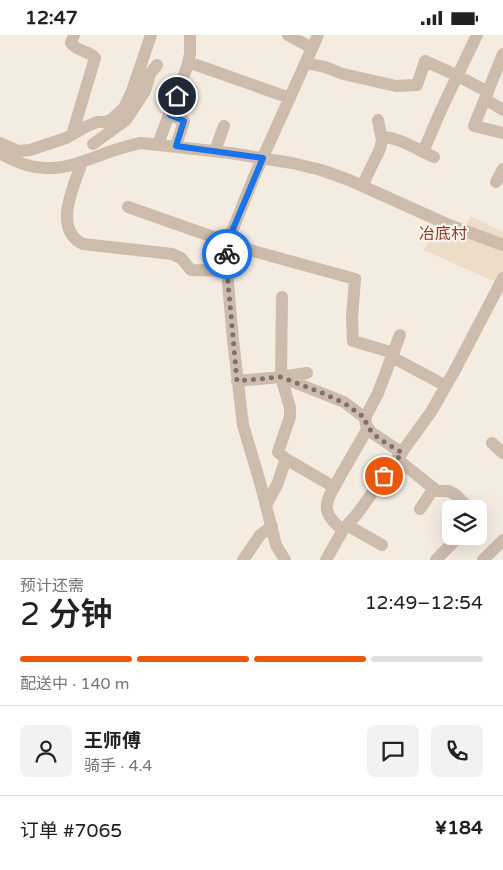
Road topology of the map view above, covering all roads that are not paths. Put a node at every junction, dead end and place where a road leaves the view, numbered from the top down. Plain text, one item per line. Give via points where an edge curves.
1 (74, 35) edge
2 (151, 35) edge
3 (190, 35) edge
4 (288, 35) edge
5 (318, 35) edge
6 (477, 35) edge
7 (312, 48) junction
8 (503, 54) edge
9 (188, 63) junction
10 (306, 63) junction
11 (157, 65) dead end
12 (458, 76) junction
13 (486, 95) junction
14 (290, 98) junction
15 (503, 110) edge
16 (170, 115) junction
17 (378, 120) dead end
18 (105, 122) junction
19 (224, 126) dead end
20 (503, 133) edge
21 (72, 135) junction
22 (382, 137) junction
23 (0, 143) edge
24 (94, 144) junction
25 (158, 144) junction
26 (176, 146) junction
27 (215, 151) junction
28 (0, 153) edge
29 (263, 158) junction
30 (82, 162) junction
31 (62, 166) junction
32 (503, 169) edge
33 (496, 182) dead end
34 (362, 186) junction
35 (128, 207) dead end
36 (230, 242) junction
37 (503, 245) edge
38 (227, 271) junction
39 (503, 278) edge
40 (282, 297) dead end
41 (400, 335) dead end
42 (393, 355) junction
43 (308, 373) dead end
44 (281, 377) junction
45 (237, 381) junction
46 (446, 386) junction
47 (367, 423) junction
48 (492, 443) dead end
49 (503, 453) edge
50 (399, 456) junction
51 (286, 459) junction
52 (334, 487) junction
53 (434, 489) junction
54 (461, 500) edge
55 (266, 505) junction
56 (420, 509) dead end
57 (272, 526) junction
58 (345, 528) junction
59 (502, 544) edge
60 (382, 545) dead end
61 (450, 545) edge
62 (243, 560) edge
63 (285, 560) edge
64 (326, 560) edge
65 (436, 560) edge
66 (483, 560) edge

1 - 21 street via 72,43 75,48 95,58
2 - 18 street via 124,108
3 - 9 street
4 - 7 street
5 - 7 street
6 - 12 street
7 - 10 street
8 - 13 street
9 - 14 street
9 - 16 street
10 - 12 street via 396,86 417,85 425,61
10 - 14 street
11 - 24 street via 126,120
12 - 13 street
12 - 22 street via 441,109 429,155 396,139
13 - 15 street
13 - 20 street via 474,126
14 - 29 street
16 - 25 street
16 - 26 street via 184,121
17 - 22 street
18 - 21 street via 97,122
18 - 24 street
19 - 27 street
21 - 23 street via 30,150 18,151
22 - 34 street via 380,149
24 - 31 street
25 - 26 street
25 - 30 street via 130,145
26 - 27 street
27 - 29 street
28 - 31 street via 38,168
29 - 34 street via 321,170
29 - 36 street
30 - 31 street
30 - 38 street via 66,215 74,240 83,244 172,254 181,258 191,270
32 - 33 street
34 - 37 street
35 - 36 street
36 - 38 street
36 - 42 street via 355,279 353,341
38 - 45 street
39 - 46 street
40 - 44 street
41 - 42 street
42 - 46 street
42 - 47 street
43 - 44 street
44 - 45 street
44 - 47 street via 344,403
44 - 51 street via 290,417 278,452
45 - 55 street via 243,425
46 - 50 street
47 - 50 street
47 - 52 street
48 - 49 street
50 - 53 street
50 - 58 street
51 - 52 street
51 - 55 street
52 - 58 street via 327,503 328,514 332,522
53 - 54 street via 449,491
53 - 56 street
55 - 57 street
57 - 62 street via 260,535
57 - 63 street via 276,545
58 - 60 street
58 - 64 street
59 - 66 street
61 - 65 street

